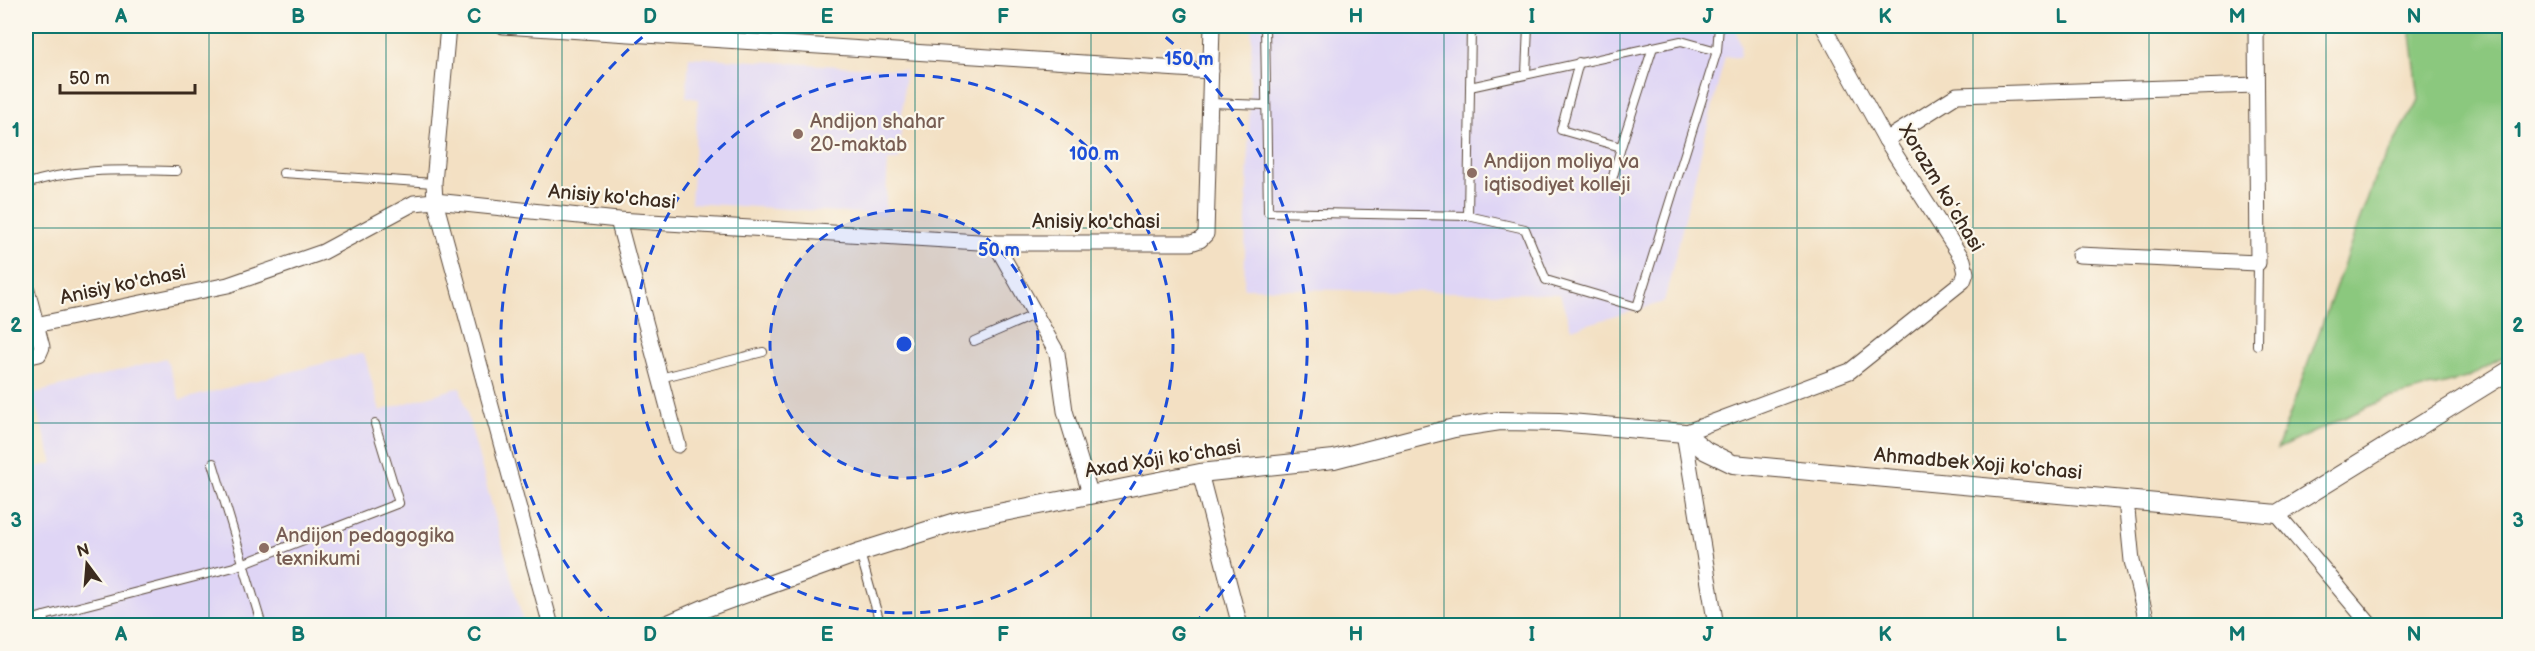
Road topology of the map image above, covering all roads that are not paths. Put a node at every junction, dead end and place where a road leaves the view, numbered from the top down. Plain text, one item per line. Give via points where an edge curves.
1 (448, 26) edge
2 (503, 26) edge
3 (1212, 26) edge
4 (1265, 26) edge
5 (1471, 26) edge
6 (1528, 26) edge
7 (1719, 26) edge
8 (1823, 26) edge
9 (2256, 26) edge
10 (1653, 47) junction
11 (1718, 51) junction
12 (1580, 62) junction
13 (1211, 71) junction
14 (1526, 74) junction
15 (2256, 85) junction
16 (1470, 87) junction
17 (1210, 102) junction
18 (1265, 105) junction
19 (1886, 140) junction
20 (1621, 147) junction
21 (177, 171) dead end
22 (283, 173) dead end
23 (1612, 180) dead end
24 (434, 183) junction
25 (26, 184) edge
26 (435, 201) junction
27 (1468, 216) junction
28 (618, 220) junction
29 (994, 243) junction
30 (2079, 255) dead end
31 (2258, 263) junction
32 (26, 286) edge
33 (1036, 314) junction
34 (35, 324) junction
35 (974, 341) dead end
36 (2257, 345) dead end
37 (764, 352) dead end
38 (26, 357) edge
39 (2510, 370) edge
40 (660, 378) junction
41 (375, 424) dead end
42 (1684, 433) junction
43 (678, 445) dead end
44 (213, 463) dead end
45 (1200, 473) junction
46 (1090, 493) junction
47 (2126, 500) junction
48 (2277, 514) junction
49 (860, 552) junction
50 (243, 564) junction
51 (44, 616) junction
52 (26, 621) edge
53 (46, 626) edge
54 (262, 626) edge
55 (551, 626) edge
56 (664, 626) edge
57 (881, 626) edge
58 (1240, 626) edge
59 (1716, 626) edge
60 (2148, 626) edge
61 (2371, 626) edge

1 - 24 street
2 - 13 street
3 - 13 street
4 - 18 lane
5 - 16 lane
6 - 14 lane
7 - 11 lane
8 - 19 street, Xorazm koʻchasi
9 - 15 street
10 - 11 lane via 1681,41
10 - 12 lane
10 - 20 lane
11 - 27 lane via 1637,307 1546,280 1525,229
12 - 14 lane
12 - 20 lane via 1561,130
13 - 17 street
14 - 16 lane
15 - 19 street via 1957,94
15 - 31 street
16 - 27 lane
17 - 18 lane
17 - 29 street, Anisiy ko'chasi via 1206,234 1200,240
18 - 27 lane via 1268,212
19 - 42 street, Xorazm koʻchasi via 1963,260 1963,281 1850,371
20 - 23 lane
21 - 25 lane via 96,170 49,176
22 - 24 lane
24 - 26 street
26 - 28 street, Anisiy ko'chasi
26 - 34 street, Anisiy ko'chasi via 414,202 323,252 228,285
26 - 55 street
28 - 29 street, Anisiy ko'chasi
28 - 40 street
29 - 33 street
30 - 31 street
31 - 36 lane
32 - 34 street
33 - 35 lane
33 - 46 street via 1057,353 1065,411
34 - 38 street via 42,347 39,354
37 - 40 lane
39 - 48 street
40 - 43 street
41 - 50 lane via 399,503
42 - 45 street, Axad Xoji koʻchasi via 1500,421 1454,428 1335,459
42 - 47 street, Ahmadbek Xoji ko'chasi via 1706,451 1733,465
42 - 59 street
44 - 50 lane
45 - 46 street, Axad Xoji koʻchasi
45 - 58 street
46 - 49 street, Axad Xoji koʻchasi via 958,521
47 - 48 street, Ahmadbek Xoji ko'chasi
47 - 60 street via 2132,561
48 - 61 street
49 - 56 street, Axad Xoji koʻchasi
49 - 57 lane
50 - 51 lane
50 - 54 lane
51 - 52 lane
51 - 53 lane

